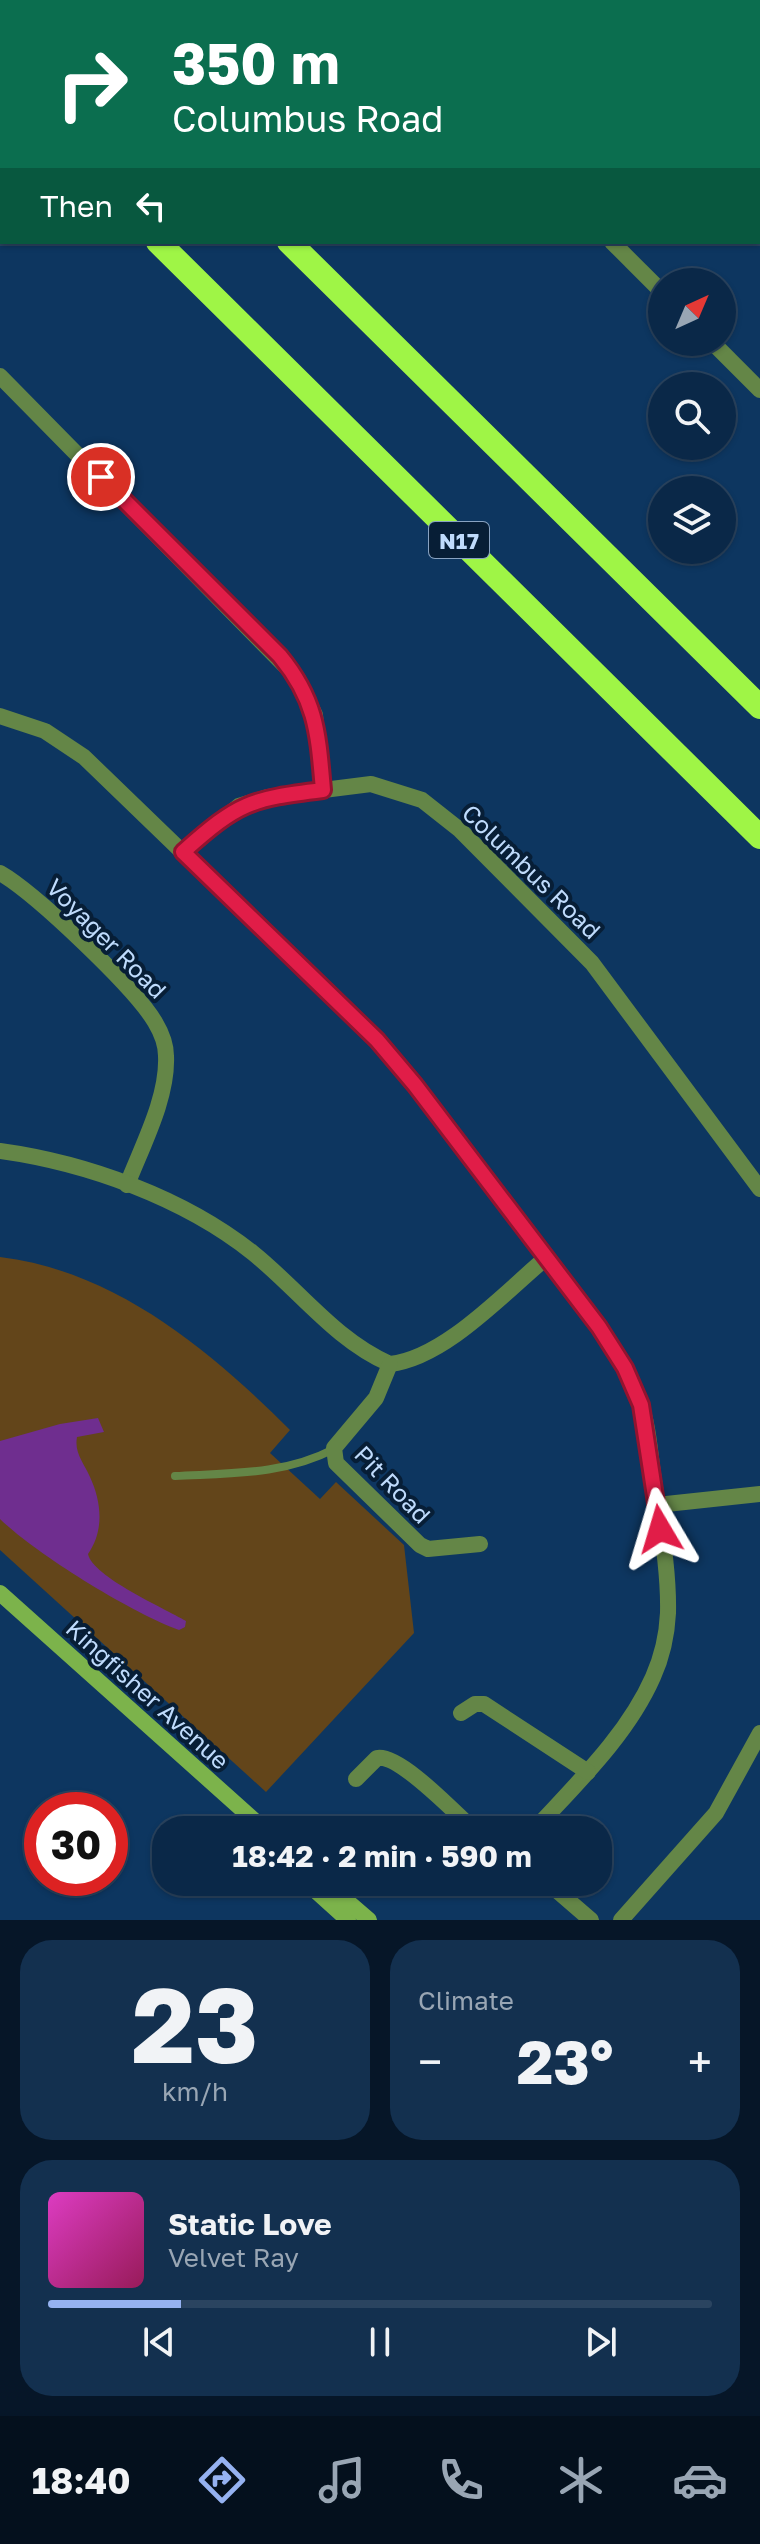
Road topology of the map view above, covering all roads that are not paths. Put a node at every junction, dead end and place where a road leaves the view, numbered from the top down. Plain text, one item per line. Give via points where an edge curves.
1 (160, 244) edge
2 (291, 244) edge
3 (614, 244) edge
4 (648, 278) edge
5 (726, 356) edge
6 (0, 376) edge
7 (760, 390) edge
8 (760, 707) edge
9 (0, 716) edge
10 (323, 790) junction
11 (760, 837) edge
12 (183, 852) junction
13 (0, 873) edge
14 (0, 1151) edge
15 (127, 1185) junction
16 (760, 1189) edge
17 (546, 1258) junction
18 (390, 1364) junction
19 (334, 1448) junction
20 (175, 1476) dead end
21 (760, 1494) edge
22 (657, 1505) junction
23 (480, 1544) dead end
24 (0, 1593) edge
25 (0, 1606) edge
26 (461, 1713) dead end
27 (760, 1733) edge
28 (588, 1772) junction
29 (356, 1779) dead end
30 (233, 1816) edge
31 (249, 1816) edge
32 (458, 1816) edge
33 (547, 1816) edge
34 (321, 1896) edge
35 (341, 1896) edge
36 (563, 1896) edge
37 (348, 1920) edge
38 (369, 1920) edge
39 (591, 1920) edge
40 (621, 1920) edge

1 - 11 highway, N17
2 - 8 highway
3 - 4 street
5 - 7 street
6 - 10 street via 298,679 315,715
9 - 12 street via 45,731 84,757
10 - 12 street, Columbus Road via 239,806
10 - 16 street, Columbus Road via 371,784 401,792 422,800 460,830 592,963
12 - 17 street via 377,1040
13 - 15 street, Voyager Road via 29,893 117,979 154,1019 163,1037 164,1077
14 - 15 street
15 - 18 street via 187,1211 252,1252 340,1332
17 - 18 street via 445,1342 424,1355
17 - 22 street via 625,1368 641,1405
18 - 19 street, Pit Road via 376,1398
19 - 20 lane via 305,1464 274,1470
19 - 23 street, Pit Road via 336,1463 420,1545 428,1549
21 - 22 street
22 - 28 street via 668,1612 664,1643 637,1706
24 - 31 street, Kingfisher Avenue
25 - 30 street, Kingfisher Avenue
26 - 28 street via 484,1704
27 - 40 street via 716,1813
28 - 33 street
29 - 32 street via 377,1758 388,1758
34 - 37 street
35 - 38 street
36 - 39 street

